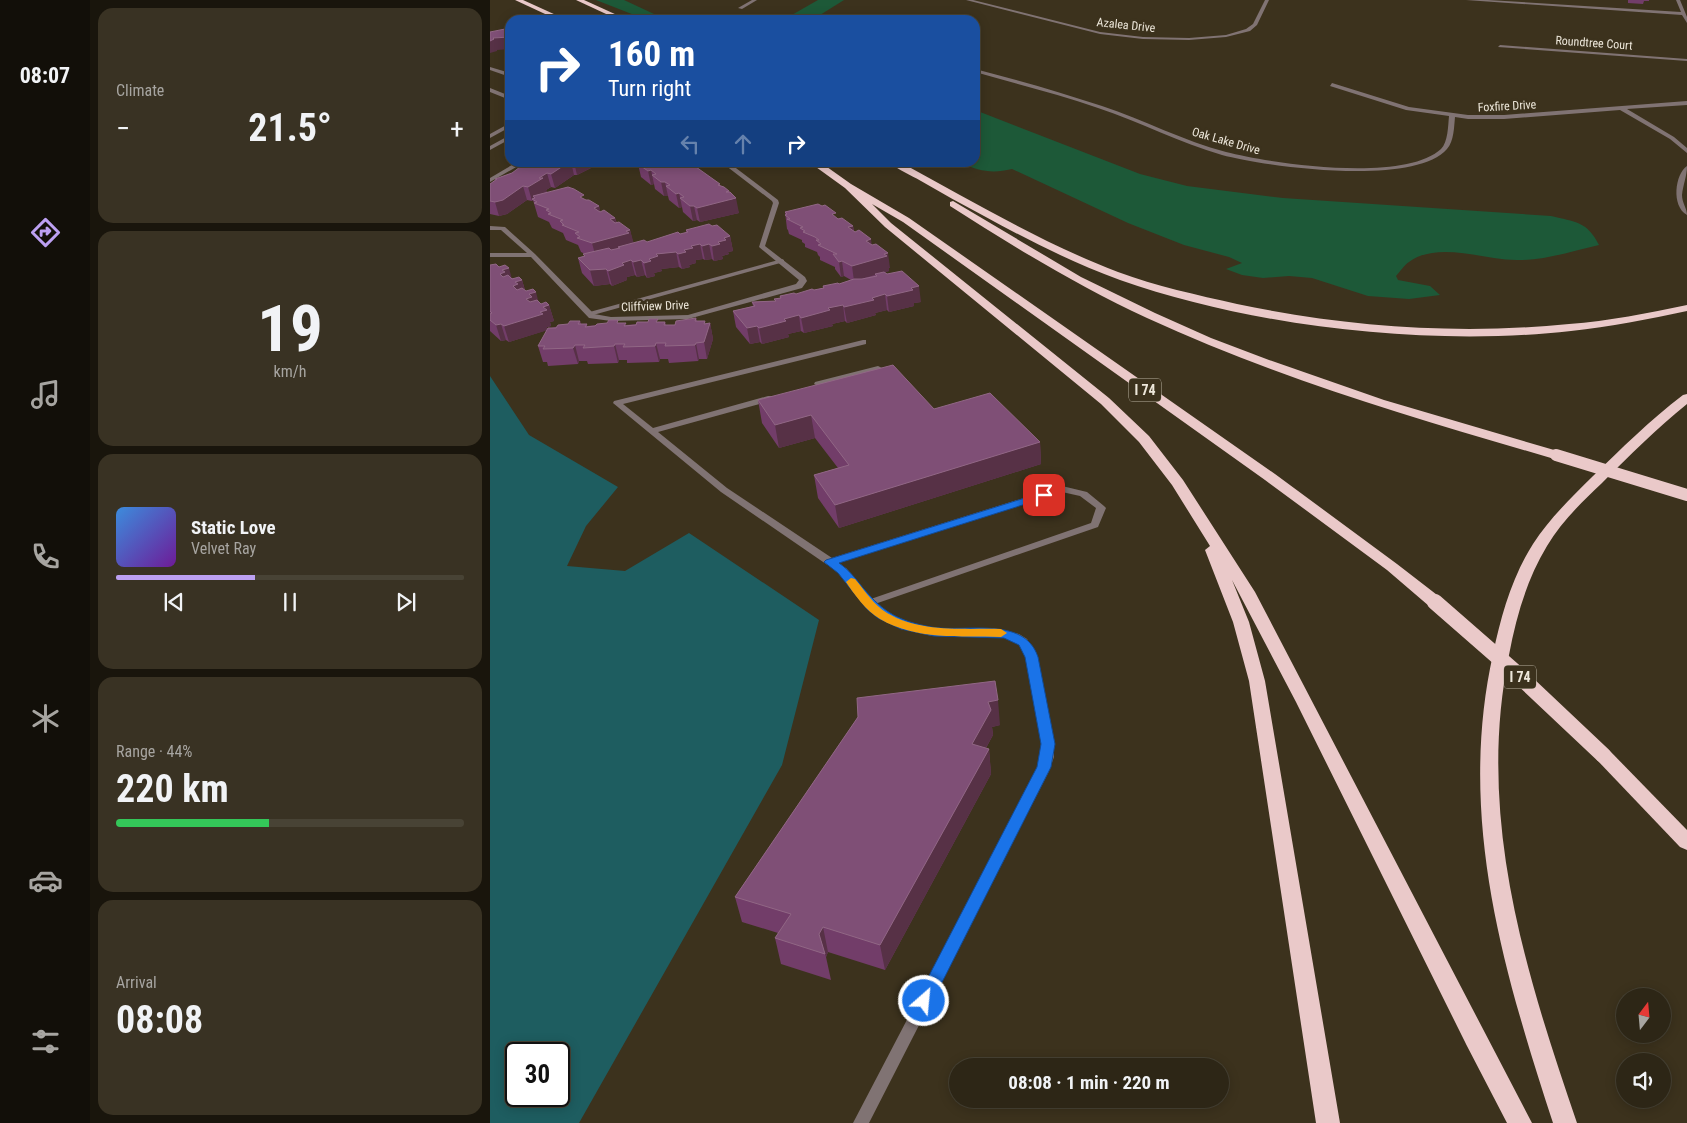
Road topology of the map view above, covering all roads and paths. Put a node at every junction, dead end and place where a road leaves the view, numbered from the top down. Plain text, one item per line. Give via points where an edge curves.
1 (518, 0) edge
2 (579, 0) edge
3 (755, 0) edge
4 (968, 0) edge
5 (1267, 0) edge
6 (1468, 0) edge
7 (1678, 0) edge
8 (740, 8) dead end
9 (1684, 14) junction
10 (552, 15) edge
11 (614, 15) edge
12 (1687, 22) edge
13 (1500, 46) dead end
14 (1687, 60) edge
15 (490, 68) edge
16 (980, 72) edge
17 (505, 73) edge
18 (1332, 86) dead end
19 (490, 90) edge
20 (505, 96) edge
21 (1687, 103) edge
22 (1621, 108) junction
23 (1452, 116) junction
24 (505, 128) edge
25 (490, 136) edge
26 (505, 140) edge
27 (490, 148) edge
28 (1687, 151) edge
29 (513, 167) edge
30 (731, 167) edge
31 (820, 167) edge
32 (896, 167) edge
33 (902, 167) edge
34 (1687, 168) edge
35 (490, 180) edge
36 (848, 186) junction
37 (1687, 213) edge
38 (490, 228) edge
39 (490, 255) edge
40 (533, 255) junction
41 (782, 262) junction
42 (1687, 308) edge
43 (590, 313) junction
44 (862, 342) dead end
45 (878, 368) edge
46 (812, 386) edge
47 (784, 394) edge
48 (1687, 398) edge
49 (651, 431) junction
50 (1687, 495) edge
51 (1194, 507) junction
52 (830, 562) junction
53 (869, 603) junction
54 (1687, 842) edge
55 (861, 1123) edge
56 (1328, 1123) edge
57 (1520, 1123) edge
58 (1564, 1123) edge

1 - 10 highway
2 - 11 highway
3 - 8 street
4 - 5 street, Azalea Drive via 1100,33 1189,39 1226,36 1248,30 1255,25
6 - 9 street
7 - 9 street
9 - 12 street
13 - 14 street, Roundtree Court
15 - 17 street
16 - 23 street, Oak Lake Drive via 1101,108 1221,152 1306,166 1373,169 1423,162 1445,147
18 - 23 street, Foxfire Drive via 1403,107
19 - 20 street
21 - 22 street, Foxfire Drive
22 - 23 street, Foxfire Drive via 1494,117
22 - 28 street via 1672,138
24 - 25 street
26 - 27 street
29 - 35 street
30 - 41 street via 775,200 762,243 764,249
31 - 36 highway, I 74
32 - 50 highway, bridge via 1053,266 1209,341 1352,394
33 - 42 highway via 1050,246 1106,271 1161,289 1272,315 1382,329 1488,332 1606,324
34 - 37 street via 1678,195
36 - 51 highway via 888,225 1105,401 1144,439
36 - 54 highway, I 74, bridge via 906,220 1392,567 1514,671 1603,755
38 - 40 street via 503,228
39 - 40 street
40 - 43 street
41 - 43 street
41 - 43 street, Cliffview Drive via 802,279 800,286 688,317 611,319
44 - 49 street via 617,403
45 - 46 street
47 - 49 street
48 - 58 highway via 1626,451 1575,502 1542,543 1519,585 1496,664 1488,742 1492,848 1507,933 1534,1033
49 - 52 street via 724,490
51 - 56 highway via 1241,622 1257,681
51 - 57 highway via 1248,592 1474,1039
52 - 53 street via 842,570
52 - 53 street via 1062,489 1079,491 1094,499 1101,508 1095,525
53 - 55 street via 882,616 906,626 934,632 998,633 1023,642 1032,657 1048,756 1042,774

